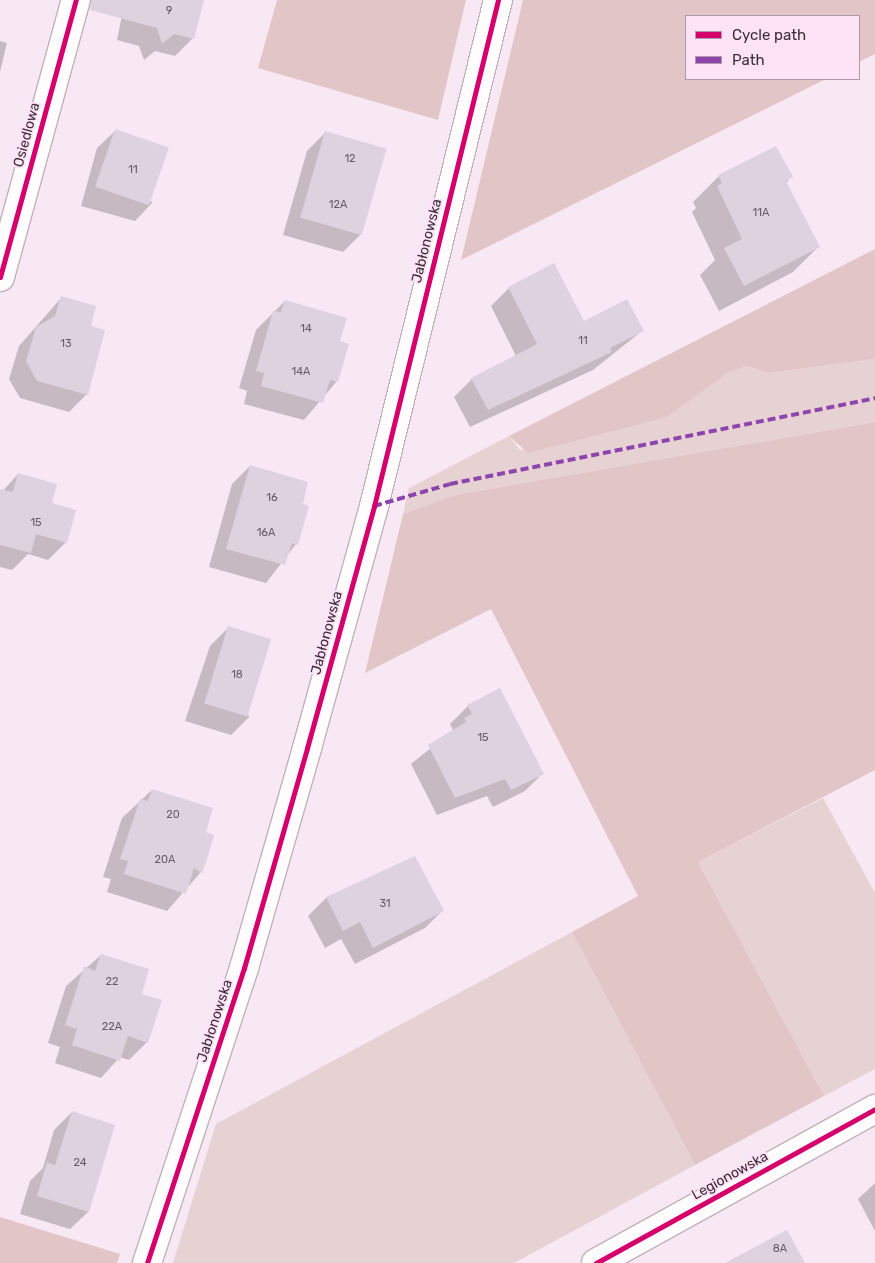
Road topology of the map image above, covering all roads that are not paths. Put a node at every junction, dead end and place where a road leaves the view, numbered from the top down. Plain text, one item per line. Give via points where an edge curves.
1 (76, 0) edge
2 (498, 0) edge
3 (0, 277) edge
4 (875, 1109) edge
5 (147, 1263) edge
6 (596, 1263) edge

1 - 3 street, Osiedlowa
2 - 5 street, Jabłonowska via 343,618 244,968
4 - 6 street, Legionowska

